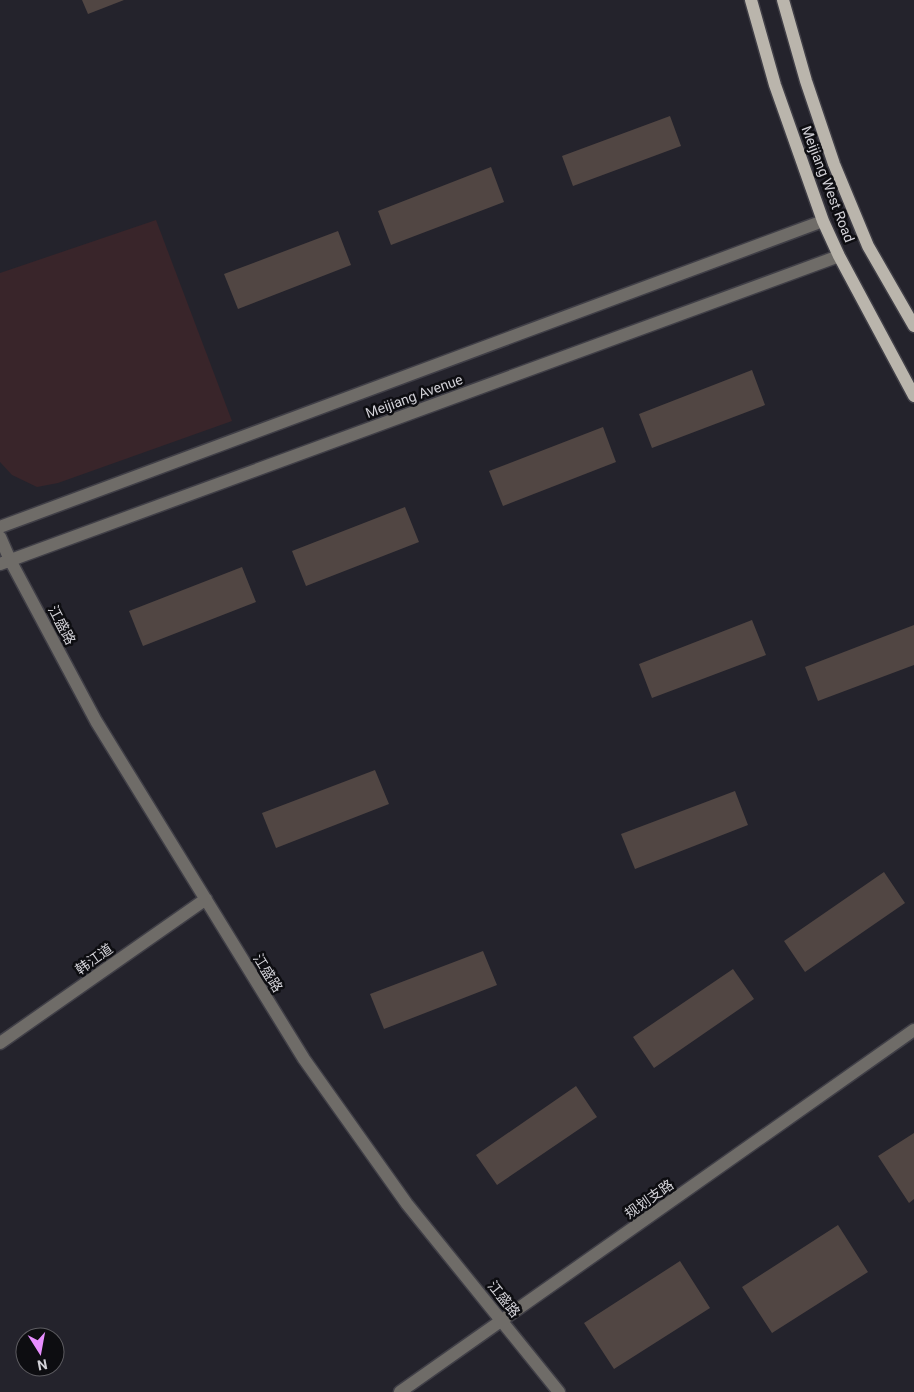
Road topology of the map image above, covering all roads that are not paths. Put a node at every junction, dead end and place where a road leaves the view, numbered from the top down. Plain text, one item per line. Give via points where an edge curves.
1 (751, 0) edge
2 (783, 0) edge
3 (822, 220) junction
4 (839, 256) junction
5 (914, 326) edge
6 (914, 396) edge
7 (0, 527) edge
8 (0, 537) edge
9 (5, 562) edge
10 (206, 899) junction
11 (914, 1030) edge
12 (0, 1043) edge
13 (502, 1321) junction
14 (400, 1392) edge
15 (559, 1392) edge

1 - 3 main road, Meijiang West Road via 775,85
2 - 5 main road, Meijiang West Road via 834,164 868,246
3 - 4 main road, Meijiang West Road
3 - 7 street, Meijiang Avenue
4 - 6 main road, Meijiang West Road
4 - 9 street, Meijiang Avenue
8 - 9 street, 江盛路
9 - 10 street, 江盛路 via 96,721
10 - 12 street, 韩江道
10 - 13 street, 江盛路 via 304,1059 407,1204
11 - 13 street, 规划支路
13 - 14 street, 规划支路
13 - 15 street, 江盛路

